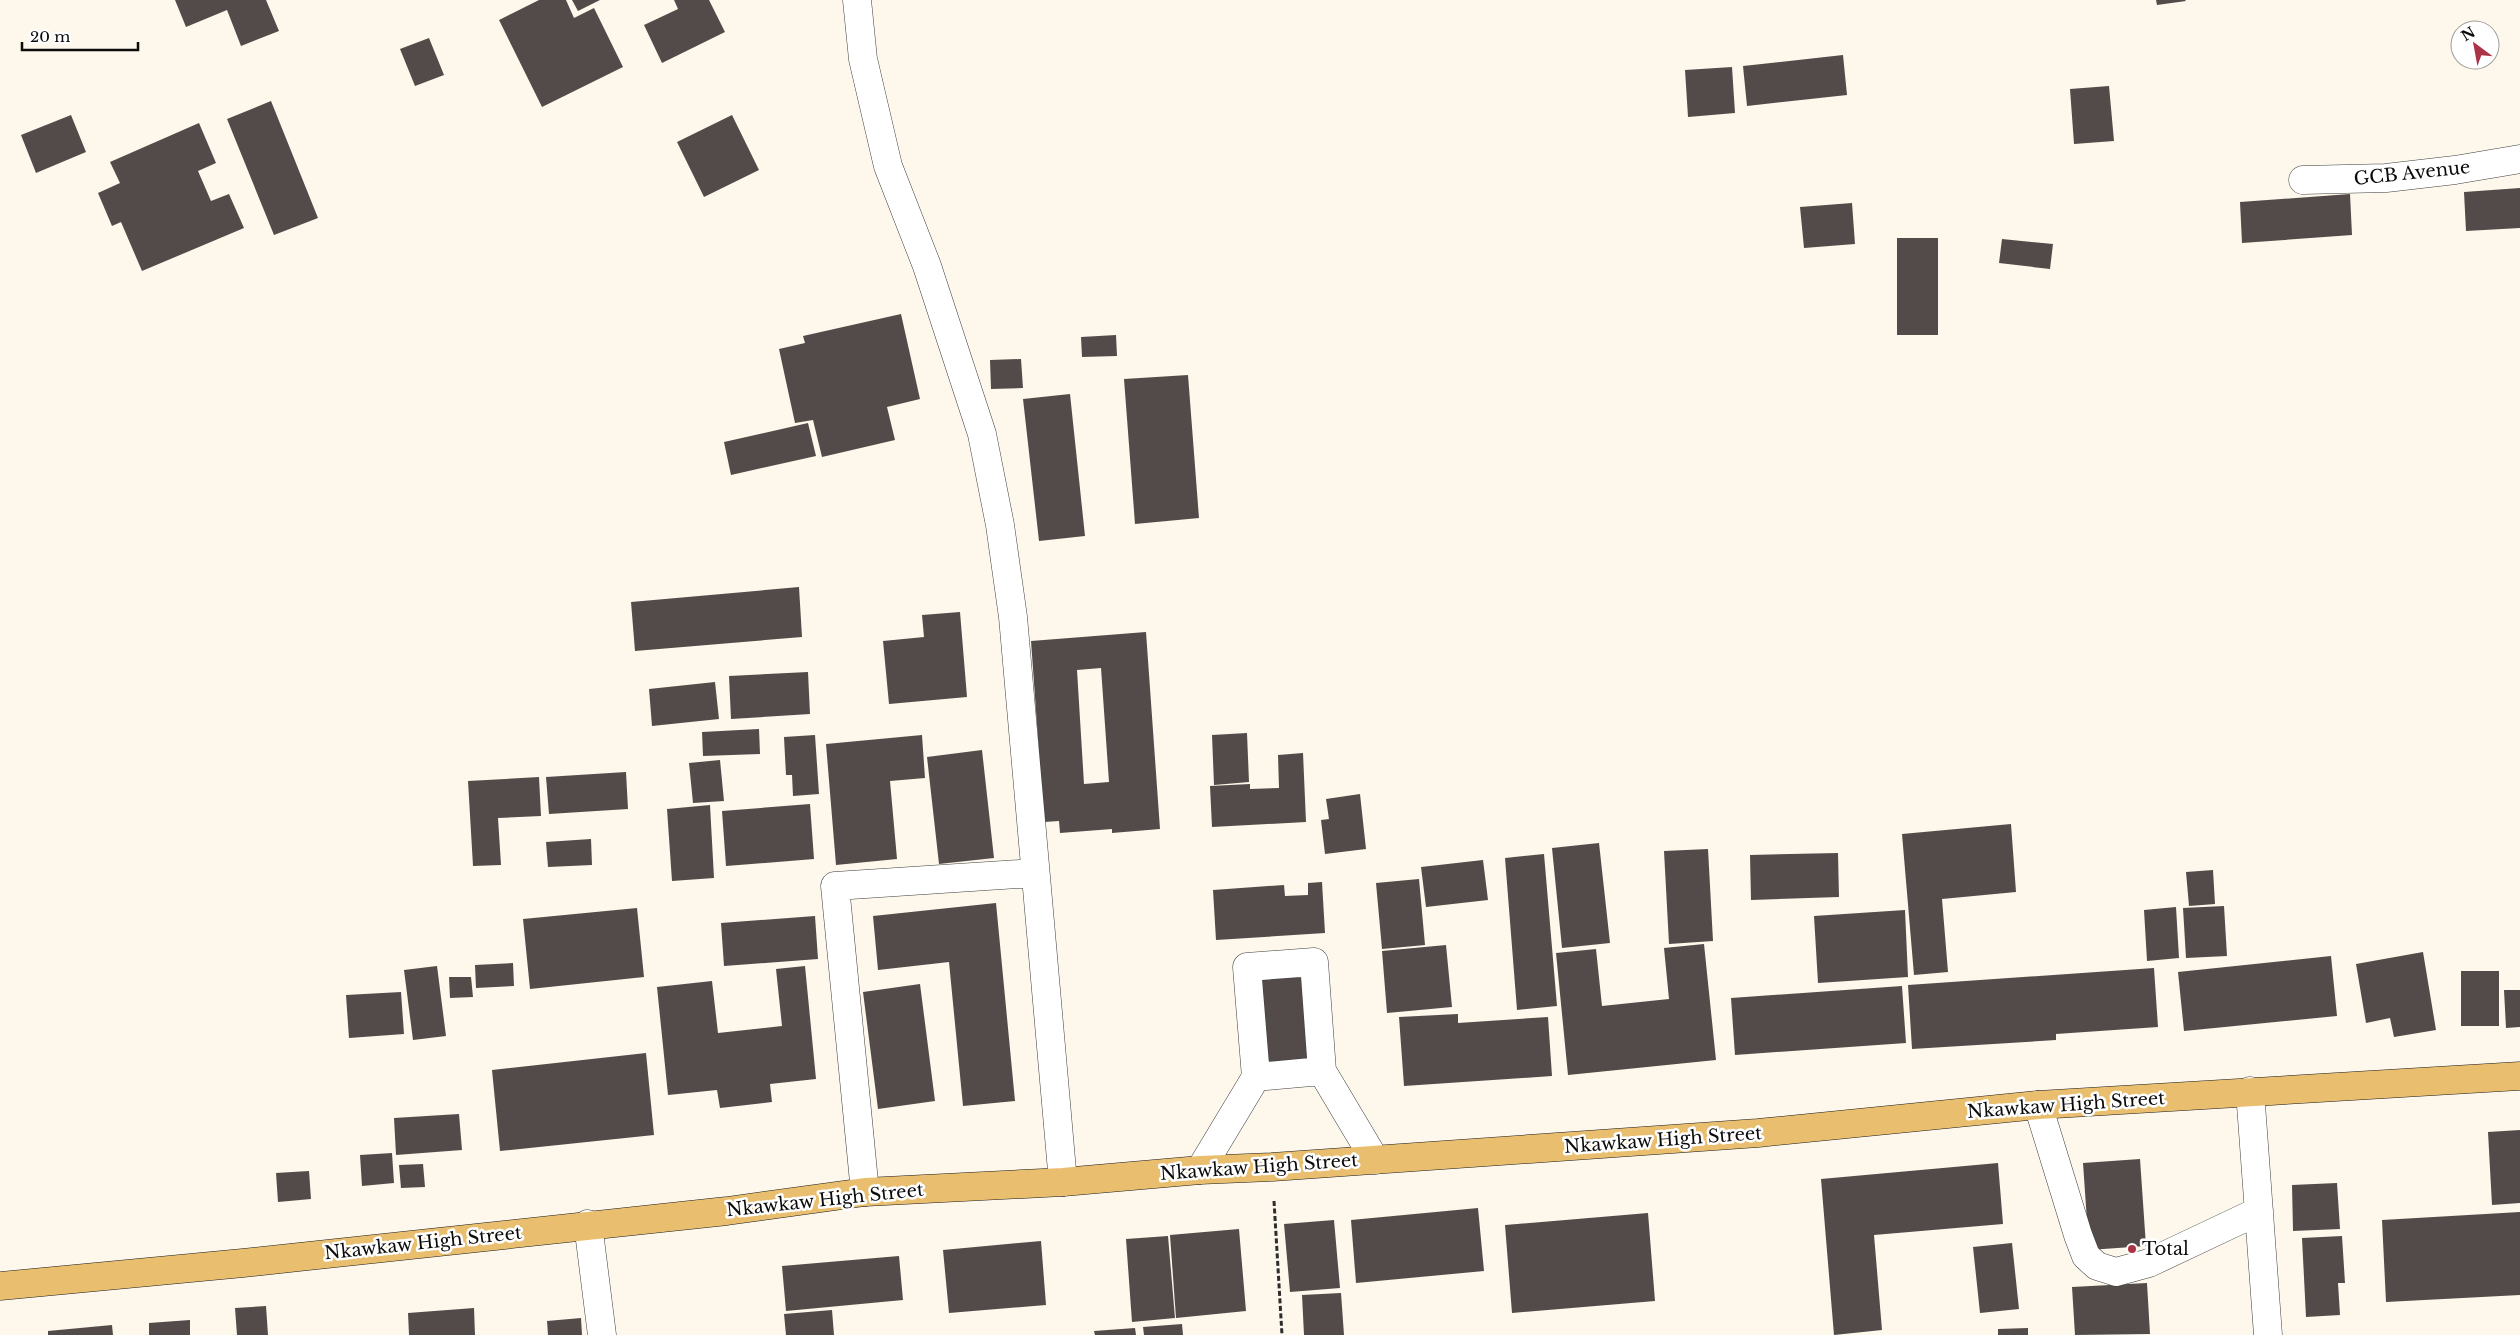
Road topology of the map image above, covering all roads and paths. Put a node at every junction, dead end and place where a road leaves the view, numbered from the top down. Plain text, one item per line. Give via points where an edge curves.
1 (857, 0) edge
2 (2520, 159) edge
3 (2303, 180) dead end
4 (1034, 873) junction
5 (1322, 1071) junction
6 (2520, 1076) edge
7 (1256, 1077) junction
8 (2250, 1092) junction
9 (2038, 1105) junction
10 (1375, 1160) junction
11 (1272, 1168) junction
12 (1200, 1170) junction
13 (1063, 1182) junction
14 (865, 1192) junction
15 (2259, 1211) junction
16 (588, 1224) junction
17 (0, 1286) edge
18 (602, 1335) edge
19 (1282, 1335) edge
20 (2268, 1335) edge

1 - 4 street via 863,59 888,166 927,266 982,434 1000,525 1013,617
2 - 3 street, GCB Avenue via 2386,178
4 - 13 street
4 - 14 street via 835,886
5 - 7 street
5 - 7 street via 1314,962 1247,967
5 - 10 street
6 - 8 main road, Nkawkaw High Street
7 - 12 street
8 - 9 main road, Nkawkaw High Street
8 - 15 street
9 - 10 main road, Nkawkaw High Street via 1758,1133
9 - 15 street via 2078,1235 2086,1256 2097,1266 2116,1272 2149,1263
10 - 11 main road, Nkawkaw High Street
11 - 12 main road, Nkawkaw High Street
11 - 19 path
12 - 13 main road, Nkawkaw High Street
13 - 14 main road, Nkawkaw High Street
14 - 16 main road, Nkawkaw High Street via 727,1211
15 - 20 street
16 - 17 main road, Nkawkaw High Street via 243,1263
16 - 18 street

